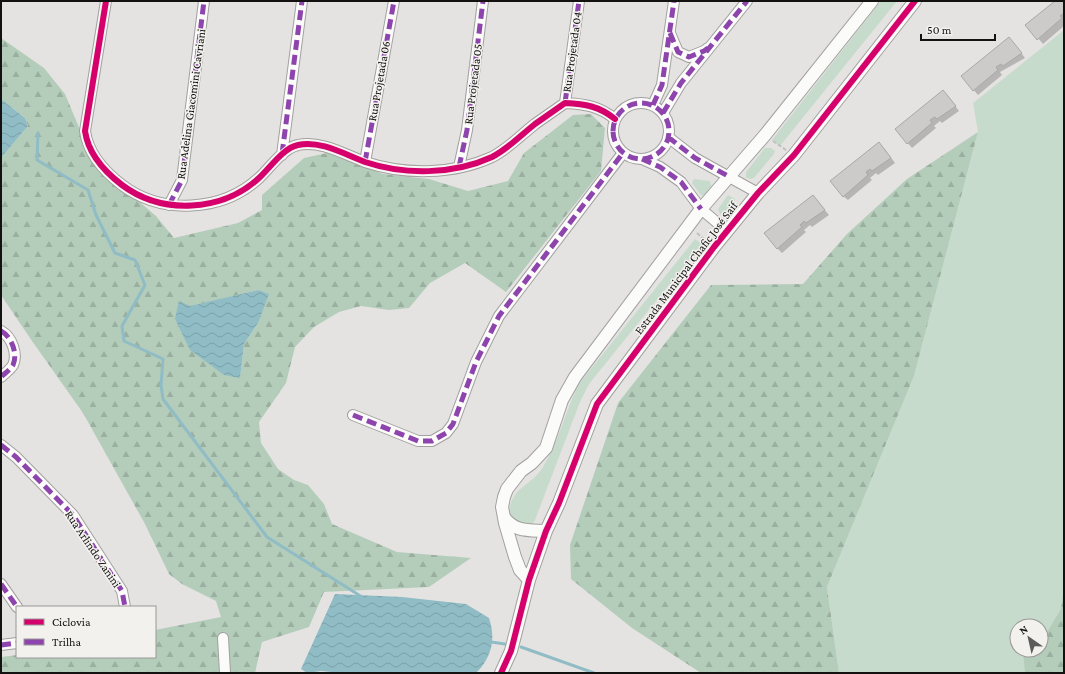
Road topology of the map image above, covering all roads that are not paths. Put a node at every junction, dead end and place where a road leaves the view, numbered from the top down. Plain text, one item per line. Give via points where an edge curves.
1 (106, 1) edge
2 (204, 1) edge
3 (302, 1) edge
4 (394, 1) edge
5 (483, 1) edge
6 (579, 1) edge
7 (674, 1) edge
8 (747, 1) edge
9 (872, 1) edge
10 (915, 1) edge
11 (670, 31) junction
12 (724, 32) junction
13 (565, 103) junction
14 (653, 105) junction
15 (663, 113) junction
16 (615, 118) junction
17 (668, 137) junction
18 (623, 153) junction
19 (282, 155) junction
20 (642, 159) junction
21 (365, 162) junction
22 (459, 167) junction
23 (728, 176) junction
24 (758, 194) junction
25 (169, 205) junction
26 (701, 209) junction
27 (727, 231) junction
28 (1, 331) edge
29 (1, 376) edge
30 (353, 415) dead end
31 (1, 445) edge
32 (504, 517) junction
33 (546, 531) junction
34 (529, 580) junction
35 (1, 584) edge
36 (16, 606) edge
37 (126, 606) edge
38 (223, 638) dead end
39 (16, 643) edge
40 (1, 645) edge
41 (225, 673) edge
42 (501, 673) edge

1 - 25 street via 85,131 86,140 106,171 115,179 140,196
2 - 25 street, Rua Adelina Giacomini Cavriani via 182,180
3 - 19 street
4 - 21 street, Rua Projetada 06
5 - 22 street, Rua Projetada 05 via 467,130
6 - 13 street, Rua Projetada 04
7 - 11 street
8 - 12 street
9 - 23 street, Estrada Municipal Chafic José Saif via 765,135
10 - 24 street, Estrada Municipal Chafic José Saif via 794,155
11 - 12 street via 678,52 688,57 704,51
11 - 14 street via 662,85
12 - 15 street via 680,83
13 - 16 street via 592,105
13 - 22 street via 493,156
14 - 15 street
14 - 16 street via 641,102 628,105
15 - 17 street via 668,124
16 - 18 street via 613,137 616,146
17 - 20 street via 662,150
17 - 23 street via 695,158
18 - 20 street via 632,158
18 - 30 street via 499,316 476,362 454,424 446,433 432,441 418,441
19 - 21 street via 296,145 316,144
19 - 25 street via 254,182 229,197 199,205
20 - 26 street via 660,167 681,182
21 - 22 street via 404,171
23 - 24 street
23 - 26 street, Estrada Municipal Chafic José Saif
24 - 27 street, Estrada Municipal Chafic José Saif
26 - 27 street
26 - 32 street, Estrada Municipal Chafic José Saif via 575,377 562,400 546,448 521,471 507,489 502,507
27 - 33 street, Estrada Municipal Chafic José Saif via 597,404
28 - 29 street via 12,342 14,356 13,365
31 - 37 street, Rua Arlindo Zanini via 74,514 122,591
32 - 33 street via 518,529
32 - 34 street, Estrada Municipal Chafic José Saif via 520,570
33 - 34 street, Estrada Municipal Chafic José Saif
34 - 42 street via 512,651
35 - 36 street
38 - 41 street
39 - 40 street

